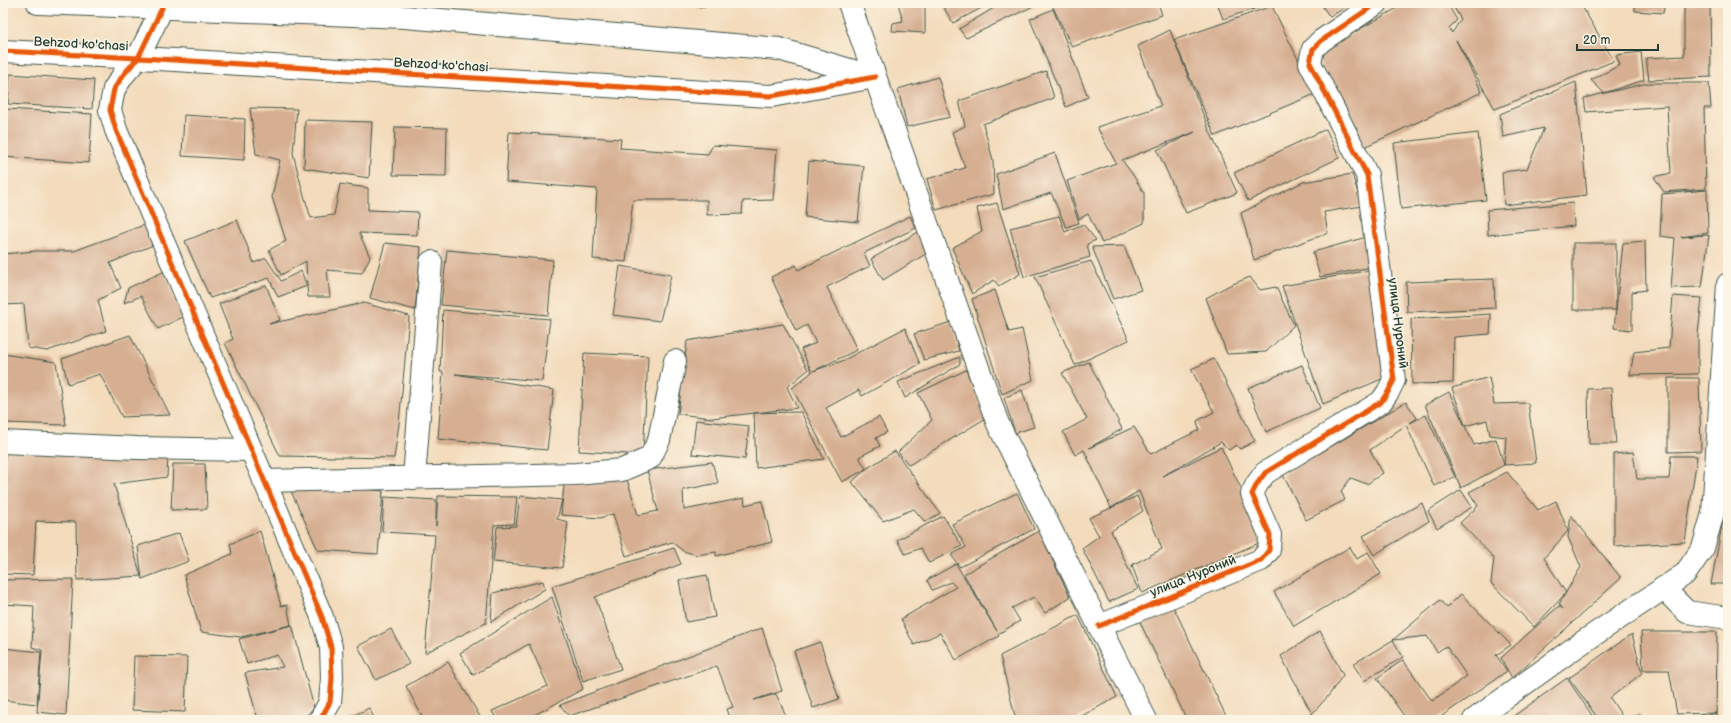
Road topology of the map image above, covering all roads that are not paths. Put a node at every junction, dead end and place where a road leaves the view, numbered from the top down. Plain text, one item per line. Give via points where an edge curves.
1 (38, 3) edge
2 (849, 3) edge
3 (1377, 3) edge
4 (162, 8) junction
5 (406, 10) edge
6 (3, 51) edge
7 (138, 58) junction
8 (875, 77) junction
9 (431, 262) dead end
10 (1728, 284) edge
11 (675, 361) dead end
12 (3, 442) edge
13 (251, 450) junction
14 (414, 478) junction
15 (264, 481) junction
16 (1663, 588) junction
17 (1728, 618) edge
18 (1099, 626) junction
19 (320, 720) edge
20 (1146, 720) edge
21 (1474, 720) edge

1 - 4 street
2 - 8 street
3 - 18 street, улица Нуроний via 1321,41 1313,49 1310,63 1367,175 1394,380 1381,402 1265,473 1252,494 1270,535 1268,550 1262,560
4 - 5 street
4 - 7 street
5 - 8 street via 779,49
6 - 7 street, Behzod ko'chasi
7 - 8 street, Behzod ko'chasi via 771,96
7 - 13 street via 114,89 110,110 116,130
8 - 18 street via 998,424
9 - 14 street
10 - 16 street via 1713,513 1703,548 1685,574
11 - 14 street via 659,440 650,458 622,470 576,474
12 - 13 street
13 - 15 street
14 - 15 street
15 - 19 street via 322,617 331,647 330,702
16 - 17 street via 1687,612
16 - 21 street
18 - 20 street

